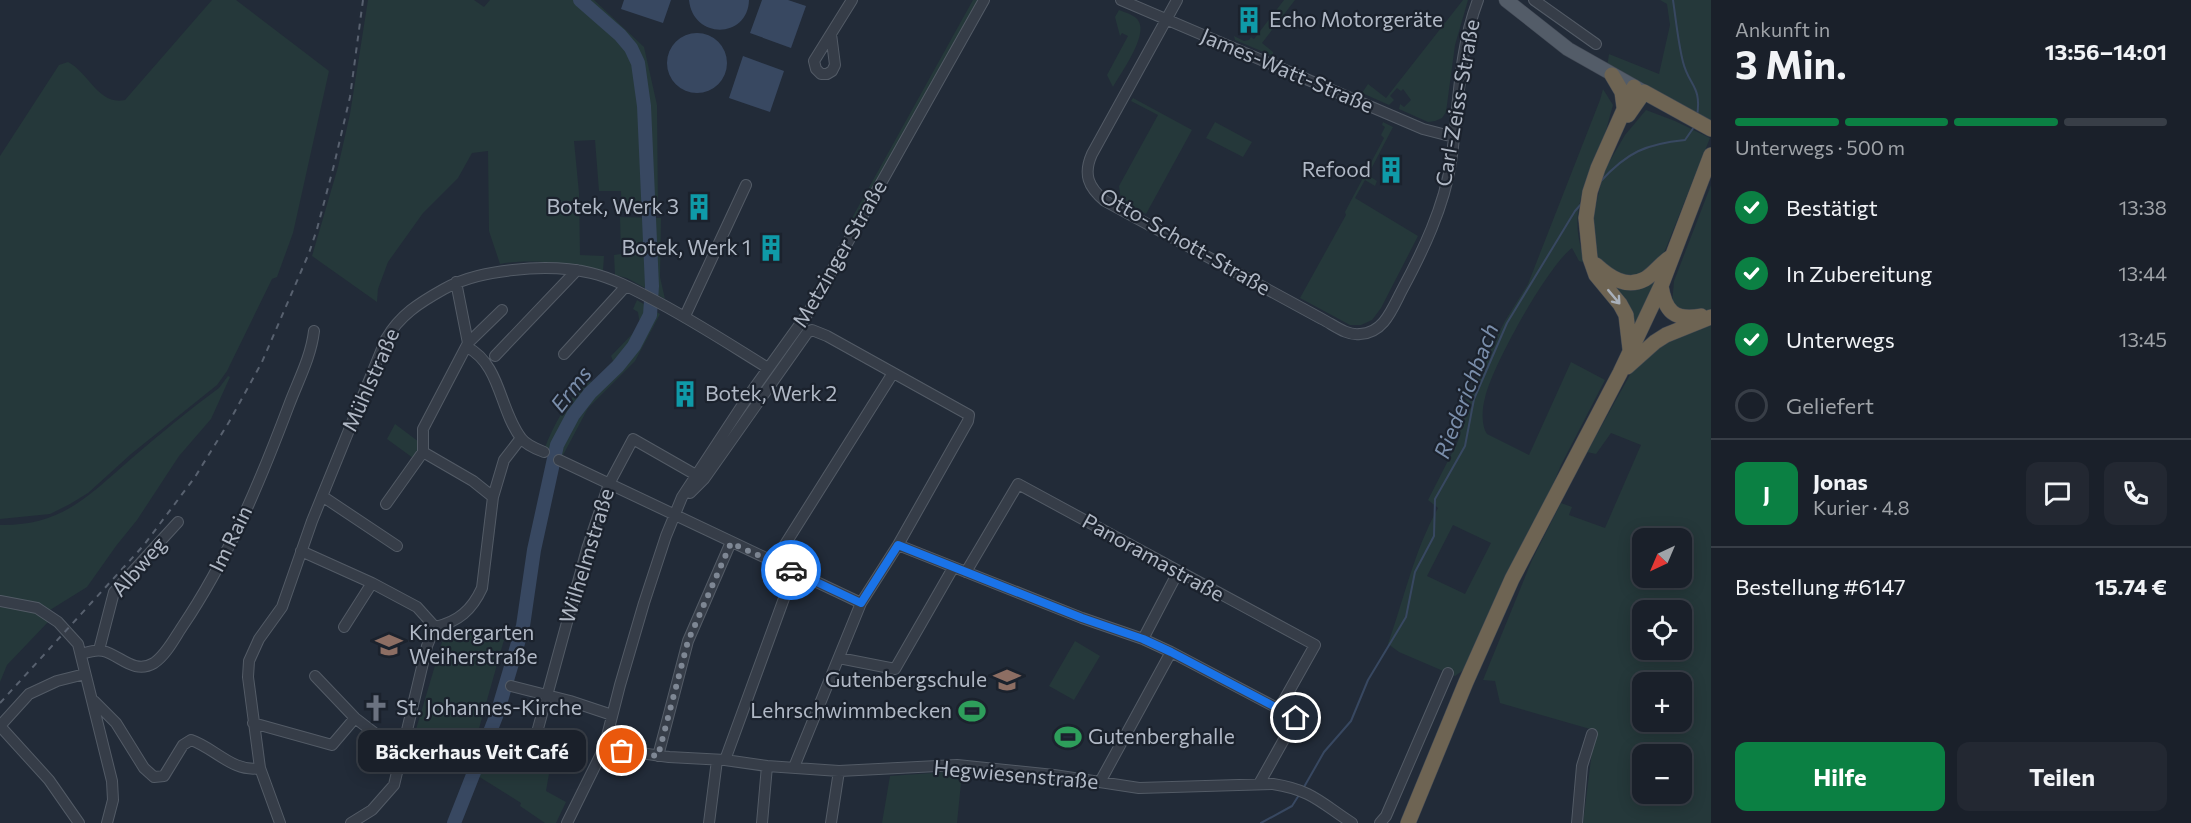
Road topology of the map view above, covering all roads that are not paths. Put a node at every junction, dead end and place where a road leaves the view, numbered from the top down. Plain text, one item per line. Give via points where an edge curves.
1 (852, 0) edge
2 (983, 0) edge
3 (1121, 0) edge
4 (1177, 0) edge
5 (1478, 0) edge
6 (1506, 0) edge
7 (1534, 0) edge
8 (1166, 19) junction
9 (831, 33) junction
10 (1596, 44) dead end
11 (1612, 75) junction
12 (1639, 89) junction
13 (1624, 107) junction
14 (1711, 129) edge
15 (1614, 134) junction
16 (1454, 138) junction
17 (1711, 155) edge
18 (746, 185) dead end
19 (1674, 255) junction
20 (1590, 258) junction
21 (577, 270) junction
22 (456, 282) junction
23 (626, 286) junction
24 (1661, 286) junction
25 (502, 310) dead end
26 (685, 316) junction
27 (1711, 316) edge
28 (1372, 331) joint
29 (314, 332) dead end
30 (468, 345) junction
31 (1630, 352) junction
32 (564, 354) dead end
33 (495, 356) dead end
34 (768, 368) junction
35 (1620, 372) junction
36 (893, 373) junction
37 (521, 438) junction
38 (423, 452) junction
39 (544, 452) dead end
40 (560, 460) dead end
41 (696, 475) junction
42 (609, 484) junction
43 (322, 496) junction
44 (493, 496) junction
45 (682, 497) junction
46 (386, 504) dead end
47 (674, 516) junction
48 (178, 522) dead end
49 (731, 543) junction
50 (898, 545) junction
51 (397, 546) dead end
52 (301, 551) junction
53 (774, 562) junction
54 (953, 568) junction
55 (794, 572) junction
56 (966, 572) junction
57 (1178, 572) junction
58 (372, 583) junction
59 (0, 601) edge
60 (861, 603) junction
61 (344, 627) dead end
62 (435, 627) junction
63 (1143, 639) junction
64 (99, 650) junction
65 (1171, 652) junction
66 (81, 654) junction
67 (839, 658) junction
68 (1448, 673) dead end
69 (85, 674) junction
70 (315, 676) dead end
71 (511, 686) dead end
72 (547, 694) junction
73 (93, 700) junction
74 (1279, 709) junction
75 (612, 715) junction
76 (355, 717) junction
77 (254, 723) junction
78 (0, 726) edge
79 (1592, 734) dead end
80 (533, 747) dead end
81 (604, 748) junction
82 (402, 754) junction
83 (658, 756) junction
84 (721, 760) junction
85 (766, 766) junction
86 (794, 767) junction
87 (260, 768) junction
88 (839, 771) junction
89 (1100, 782) junction
90 (1259, 784) junction
91 (1348, 822) edge
92 (79, 823) edge
93 (108, 823) edge
94 (280, 823) edge
95 (351, 823) edge
96 (567, 823) edge
97 (709, 823) edge
98 (762, 823) edge
99 (831, 823) edge
100 (1380, 823) edge
101 (1408, 823) edge
102 (1577, 823) edge

1 - 9 street
2 - 34 street, Metzinger Straße via 808,313
3 - 8 street, James-Watt-Straße
4 - 8 street, Otto-Schott-Straße
5 - 16 street, Carl-Zeiss-Straße via 1462,61
6 - 11 main road via 1568,49
7 - 10 street
8 - 16 street, James-Watt-Straße via 1423,129
8 - 28 street, Otto-Schott-Straße via 1092,154 1087,172 1091,189 1105,201 1351,334
9 - 9 street via 814,61 821,74 832,71 835,65
11 - 12 main road
11 - 13 highway via 1622,93
12 - 13 highway
12 - 14 highway
12 - 15 highway
13 - 15 highway
15 - 20 highway via 1590,192 1586,218
16 - 28 street, Carl-Zeiss-Straße via 1451,165 1429,234 1386,320
17 - 19 highway
18 - 26 street
19 - 20 highway via 1634,283 1608,276
19 - 24 highway
20 -> 31 highway via 1596,275 1626,315
21 - 22 street, Mühlstraße via 525,269
21 - 23 street, Mühlstraße
21 - 33 street
22 - 30 street
22 - 43 street, Mühlstraße via 407,312 394,325
23 - 26 street, Mühlstraße
23 - 32 street
24 - 27 highway via 1665,305 1673,314
24 - 31 highway
25 - 30 street
26 - 34 street, Mühlstraße
27 - 35 highway via 1655,342
29 - 64 street, Im Rain via 309,355 261,476 225,554 172,643 159,659 146,666 126,663
30 - 37 street via 484,358
30 - 38 street via 423,429
31 - 35 highway
34 - 41 street, Metzinger Straße
35 - 101 highway via 1512,579
36 - 45 street, Metzinger Straße via 812,330 704,479
36 - 50 street via 969,415
36 - 53 street
37 - 39 street
37 - 44 street via 504,460
38 - 44 street
38 - 46 street
40 - 42 street, Wilhelmstraße
41 - 42 street, Wilhelmstraße via 633,439
41 - 45 street, Metzinger Straße
42 - 47 street, Wilhelmstraße
42 - 72 street, Wilhelmstraße via 586,549
43 - 51 street
43 - 52 street, Mühlstraße
44 - 62 street via 482,588 469,610 456,620
45 - 47 street, Metzinger Straße
47 - 49 street, Wilhelmstraße
47 - 75 street, Metzinger Straße
48 - 64 street, Albweg via 114,592
49 - 53 street, Wilhelmstraße
49 - 83 street via 688,641
50 - 54 street
50 - 60 street
52 - 58 street
52 - 77 street, Mühlstraße via 282,607 259,639 249,662
53 - 55 street, Wilhelmstraße
54 - 56 street
54 - 67 street via 895,669
55 - 60 street, Wilhelmstraße
55 - 84 street
56 - 57 street, Panoramastraße via 1018,484
56 - 63 street
57 - 63 street
57 - 74 street, Panoramastraße via 1315,645
58 - 61 street
58 - 62 street via 417,607
59 - 66 street via 46,613 73,636
60 - 67 street
62 - 82 street
63 - 65 street
64 - 66 street
65 - 74 street
65 - 89 street
66 - 69 street
67 - 86 street
68 - 100 street
69 - 73 street
69 - 78 street via 29,694
70 - 76 street
71 - 72 street
72 - 75 street
72 - 80 street, Wilhelmstraße
73 - 87 street via 116,723 154,777 164,776 183,745 191,740 236,765
73 - 93 street via 114,791
74 - 90 street via 1296,718
75 - 81 street, Metzinger Straße
76 - 77 street via 332,745
76 - 82 street
77 - 87 street, Mühlstraße
78 - 92 street via 49,780
79 - 102 street via 1582,766
81 - 83 street, Hegwiesenstraße
81 - 96 street, Metzinger Straße
82 - 95 street via 394,785 372,810
83 - 84 street, Hegwiesenstraße
84 - 85 street, Hegwiesenstraße
84 - 97 street
85 - 86 street, Hegwiesenstraße
85 - 98 street
86 - 88 street, Hegwiesenstraße
87 - 94 street, Mühlstraße
88 - 89 street, Hegwiesenstraße via 957,765
88 - 99 street
89 - 90 street, Hegwiesenstraße via 1156,788
90 - 91 street, Hegwiesenstraße via 1302,790

